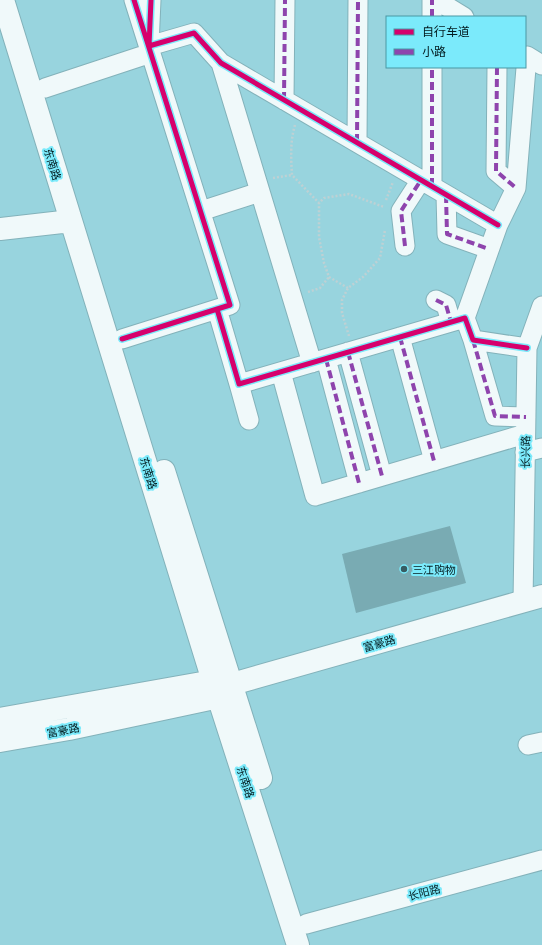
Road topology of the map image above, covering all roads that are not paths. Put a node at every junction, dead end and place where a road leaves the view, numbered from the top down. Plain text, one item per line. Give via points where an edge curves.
1 (3, 0) edge
2 (18, 0) edge
3 (134, 0) edge
4 (151, 0) edge
5 (285, 0) edge
6 (358, 0) edge
7 (432, 0) edge
8 (436, 0) edge
9 (432, 16) edge
10 (462, 16) edge
11 (150, 50) junction
12 (531, 58) edge
13 (221, 63) junction
14 (432, 68) edge
15 (497, 68) edge
16 (45, 88) junction
17 (291, 104) junction
18 (357, 142) junction
19 (433, 187) junction
20 (516, 188) junction
21 (260, 192) junction
22 (201, 212) junction
23 (71, 221) junction
24 (498, 225) junction
25 (0, 229) edge
26 (405, 246) dead end
27 (490, 249) junction
28 (436, 300) dead end
29 (542, 306) edge
30 (216, 309) junction
31 (458, 320) junction
32 (400, 337) junction
33 (122, 339) junction
34 (473, 340) junction
35 (527, 348) junction
36 (352, 351) junction
37 (319, 361) junction
38 (281, 372) junction
39 (239, 384) junction
40 (249, 420) dead end
41 (530, 438) edge
42 (434, 461) junction
43 (382, 476) junction
44 (359, 483) junction
45 (532, 599) edge
46 (220, 688) junction
47 (0, 719) edge
48 (0, 741) edge
49 (542, 860) edge
50 (306, 924) junction
51 (298, 945) edge
52 (313, 945) edge

1 - 23 main road, 东南路
2 - 16 main road, 东南路
3 - 11 street
4 - 11 street
5 - 17 street
6 - 18 street
7 - 9 street
8 - 10 street
11 - 13 street via 194,33
11 - 16 street
11 - 22 street
12 - 20 street
13 - 17 street
13 - 21 street
14 - 19 street
15 - 20 street via 496,171
16 - 33 main road, 东南路
17 - 18 street
18 - 19 street
19 - 24 street
19 - 26 street via 401,210
19 - 27 street via 447,234
20 - 24 street
21 - 22 street
21 - 37 street via 292,297
22 - 30 street via 230,305
23 - 25 main road
23 - 46 main road, 东南路
24 - 27 street
27 - 31 street
28 - 31 street via 446,305
29 - 35 street, 长兴路
30 - 33 street
30 - 39 street
31 - 32 street
31 - 34 street
32 - 36 street
32 - 42 street
33 - 46 main road, 东南路
34 - 35 street
34 - 41 street via 495,416
35 - 41 street, 长兴路
36 - 37 street
36 - 43 street
37 - 38 street
37 - 44 street
38 - 39 street
38 - 44 street via 315,496
39 - 40 street
41 - 42 street
41 - 45 street, 长兴路
42 - 43 street
43 - 44 street
45 - 46 main road, 富豪路
46 - 47 main road, 富豪路
46 - 48 main road, 富豪路 via 69,730
46 - 50 main road, 东南路
46 - 51 main road, 东南路
49 - 50 street, 长阳路
50 - 52 main road, 东南路

